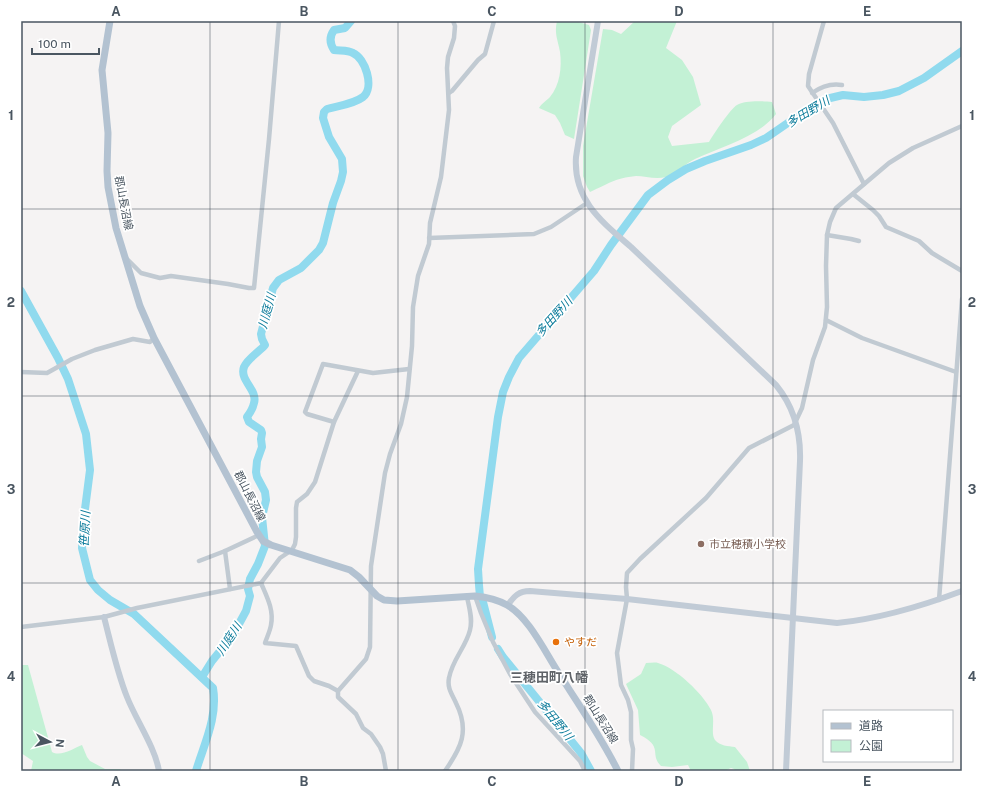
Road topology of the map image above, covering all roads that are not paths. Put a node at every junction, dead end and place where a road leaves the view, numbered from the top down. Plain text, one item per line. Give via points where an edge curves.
1 (110, 21) edge
2 (279, 21) edge
3 (453, 21) edge
4 (494, 21) edge
5 (598, 21) edge
6 (824, 21) edge
7 (842, 85) dead end
8 (449, 92) junction
9 (813, 94) junction
10 (962, 126) edge
11 (864, 184) junction
12 (853, 194) junction
13 (587, 203) junction
14 (827, 235) junction
15 (430, 238) junction
16 (859, 241) dead end
17 (126, 258) junction
18 (962, 270) edge
19 (962, 299) edge
20 (826, 320) junction
21 (154, 338) junction
22 (410, 369) junction
23 (358, 371) junction
24 (21, 372) edge
25 (956, 372) junction
26 (334, 422) junction
27 (796, 422) junction
28 (260, 536) junction
29 (226, 551) junction
30 (289, 551) junction
31 (199, 561) dead end
32 (259, 584) junction
33 (230, 589) junction
34 (370, 590) junction
35 (962, 591) edge
36 (475, 596) junction
37 (467, 597) junction
38 (627, 599) junction
39 (939, 600) junction
40 (508, 605) junction
41 (104, 617) junction
42 (792, 618) junction
43 (21, 628) edge
44 (338, 691) junction
45 (159, 771) edge
46 (386, 771) edge
47 (445, 771) edge
48 (585, 771) edge
49 (618, 771) edge
50 (632, 771) edge
51 (786, 771) edge

1 - 17 main road, 郡山長沼線 via 102,70 108,133 106,171 116,228
2 - 17 street via 254,288 171,276 160,278 141,273
3 - 8 street via 454,38 447,68
4 - 8 street via 485,54
5 - 13 street via 576,157 576,179
6 - 9 street via 809,74 808,86
7 - 9 street via 824,86
8 - 15 street via 446,145 429,231
9 - 11 street via 833,124
10 - 11 street via 913,148 889,163
11 - 12 street
12 - 14 street via 835,211
12 - 18 street via 879,216 886,227 919,241 932,253
13 - 15 street via 551,227 534,234
13 - 27 street via 611,230 776,385
14 - 16 street
14 - 20 street
15 - 22 street via 415,290
17 - 21 main road, 郡山長沼線 via 140,306
19 - 25 street
20 - 25 street via 862,338
20 - 27 street
21 - 24 street via 150,342 128,340 95,350 47,373
21 - 28 main road, 郡山長沼線
22 - 23 street via 373,373
22 - 34 street via 405,408 385,473 371,566
23 - 26 street
23 - 26 street via 323,364 305,412
25 - 39 street
26 - 30 street via 315,482 307,494 297,502 296,540
27 - 38 street via 792,427 749,448 706,498 633,566 626,577
27 - 42 street via 800,450
28 - 29 street
28 - 30 main road, 郡山長沼線 via 263,541
29 - 31 street
29 - 33 street
30 - 32 street
30 - 34 main road, 郡山長沼線 via 350,570
32 - 33 street
32 - 44 street via 272,608 271,627 265,643 296,646 311,679
33 - 41 street
34 - 37 main road, 郡山長沼線 via 384,600 397,601
34 - 44 street via 369,654
35 - 39 street
36 - 37 main road, 郡山長沼線
36 - 40 main road, 郡山長沼線
36 - 48 street via 493,642 510,674 535,712 580,761
37 - 47 street via 471,617 470,630 449,677 449,688 459,709 464,730 462,741
38 - 40 street via 523,591 515,595
38 - 42 street
38 - 50 street via 617,653 621,685 631,712
39 - 42 street via 854,622 836,623
40 - 49 main road, 郡山長沼線 via 531,629 608,749
41 - 43 street
41 - 45 street via 123,688 156,758
42 - 51 street
44 - 46 street via 338,697 356,714 363,728 380,747

